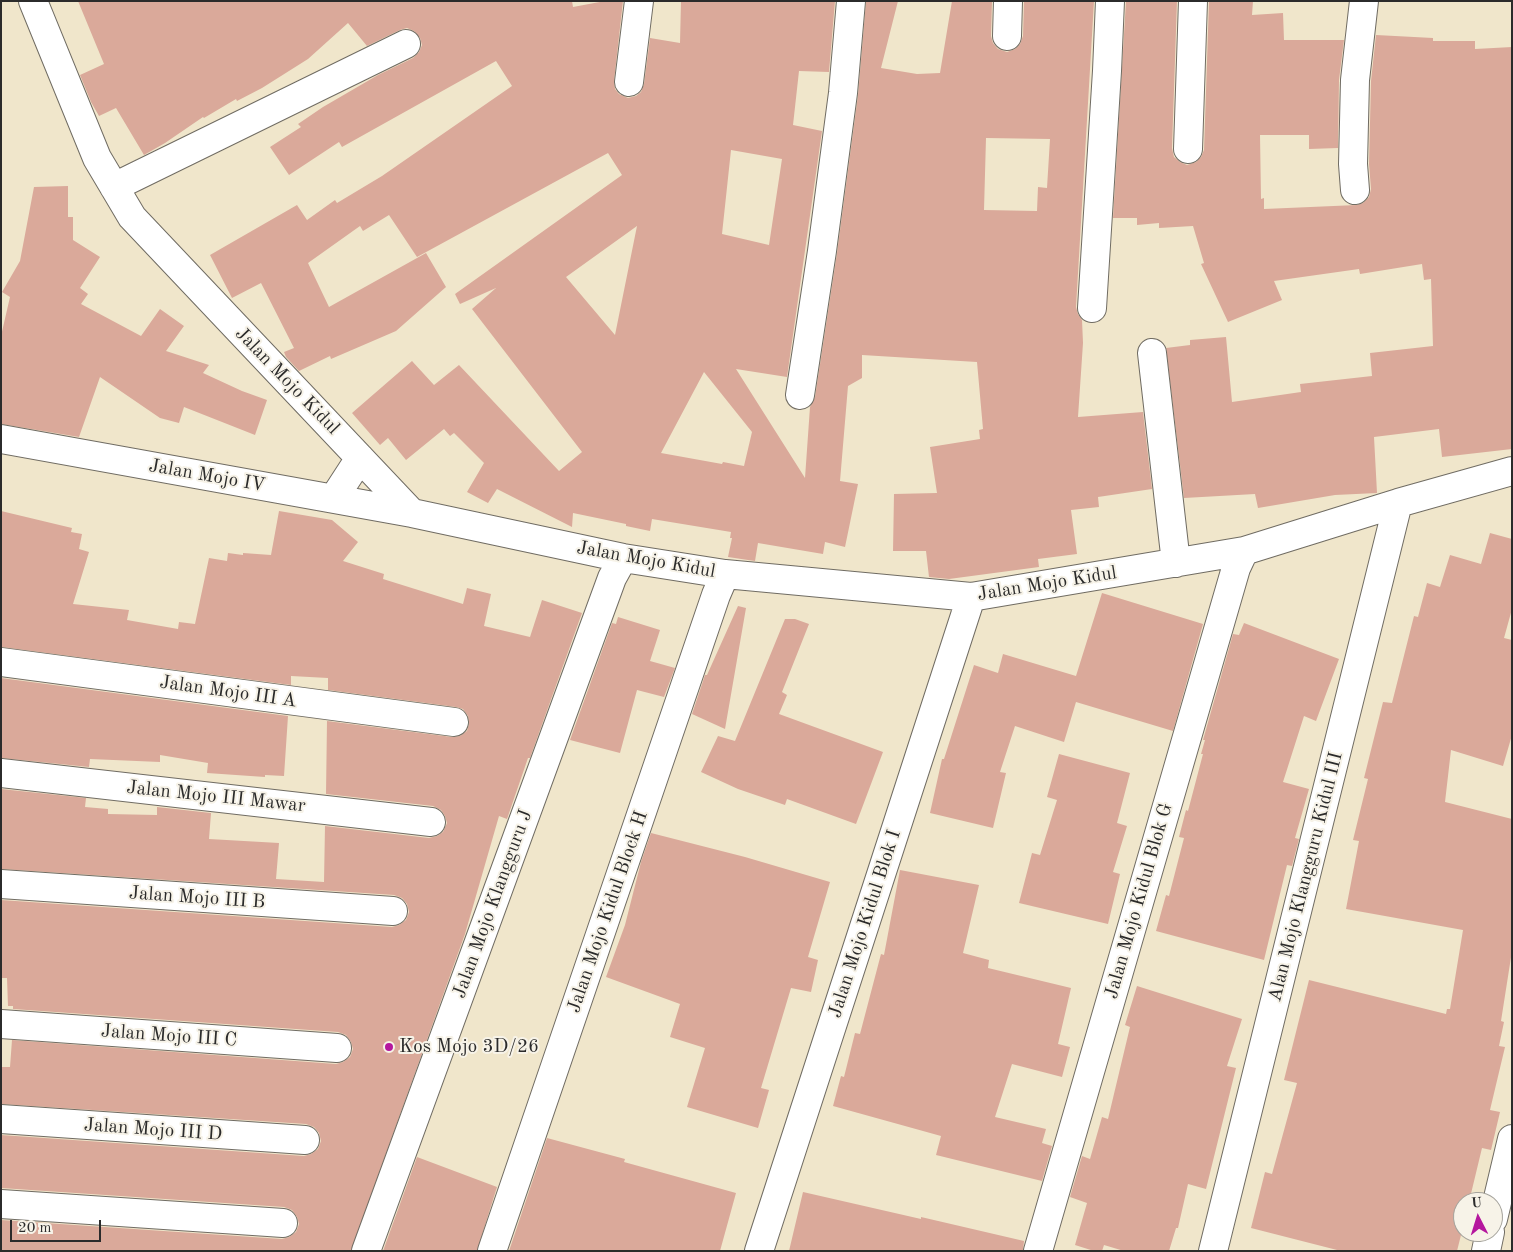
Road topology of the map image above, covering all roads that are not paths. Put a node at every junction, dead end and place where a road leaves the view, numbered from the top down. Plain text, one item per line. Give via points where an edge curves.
1 (33, 1) edge
2 (639, 1) edge
3 (851, 1) edge
4 (1008, 1) edge
5 (1110, 1) edge
6 (1194, 1) edge
7 (1364, 1) edge
8 (1007, 36) dead end
9 (406, 44) dead end
10 (630, 82) dead end
11 (1188, 149) dead end
12 (114, 187) junction
13 (1355, 190) dead end
14 (1092, 308) dead end
15 (1152, 353) dead end
16 (800, 395) dead end
17 (1, 439) edge
18 (360, 458) junction
19 (1512, 471) edge
20 (334, 498) junction
21 (1398, 503) junction
22 (412, 513) junction
23 (1244, 551) junction
24 (623, 558) junction
25 (1176, 563) junction
26 (725, 574) junction
27 (971, 597) junction
28 (1, 662) edge
29 (454, 722) dead end
30 (1, 773) edge
31 (431, 822) dead end
32 (1, 884) edge
33 (393, 911) dead end
34 (1, 1024) edge
35 (338, 1048) dead end
36 (1, 1119) edge
37 (1512, 1139) edge
38 (305, 1140) dead end
39 (1499, 1192) edge
40 (1, 1204) edge
41 (283, 1223) dead end
42 (366, 1251) edge
43 (492, 1251) edge
44 (759, 1251) edge
45 (1038, 1251) edge
46 (1213, 1251) edge

1 - 12 street, Jalan Mojo Kidul via 97,158
2 - 10 street
3 - 16 street via 824,241
4 - 8 street
5 - 14 street
6 - 11 street
7 - 13 street via 1355,80
9 - 12 street
12 - 18 street, Jalan Mojo Kidul via 132,218
15 - 25 street
17 - 20 street, Jalan Mojo IV
18 - 20 street
18 - 22 street, Jalan Mojo Kidul
19 - 21 street, Jalan Mojo Kidul
20 - 22 street, Jalan Mojo IV
21 - 23 street, Jalan Mojo Kidul
21 - 46 street, Alan Mojo Klangguru Kidul III
22 - 24 street, Jalan Mojo Kidul
23 - 25 street, Jalan Mojo Kidul
23 - 45 street, Jalan Mojo Kidul Blok G via 1236,568
24 - 26 street, Jalan Mojo Kidul
24 - 42 street, Jalan Mojo Klangguru J via 609,587
25 - 27 street, Jalan Mojo Kidul
26 - 27 street, Jalan Mojo Kidul
26 - 43 street, Jalan Mojo Kidul Block H
27 - 44 street, Jalan Mojo Kidul Blok I
28 - 29 street, Jalan Mojo III A
30 - 31 street, Jalan Mojo III Mawar
32 - 33 street, Jalan Mojo III B
34 - 35 street, Jalan Mojo III C
36 - 38 street, Jalan Mojo III D
37 - 39 street
40 - 41 street

